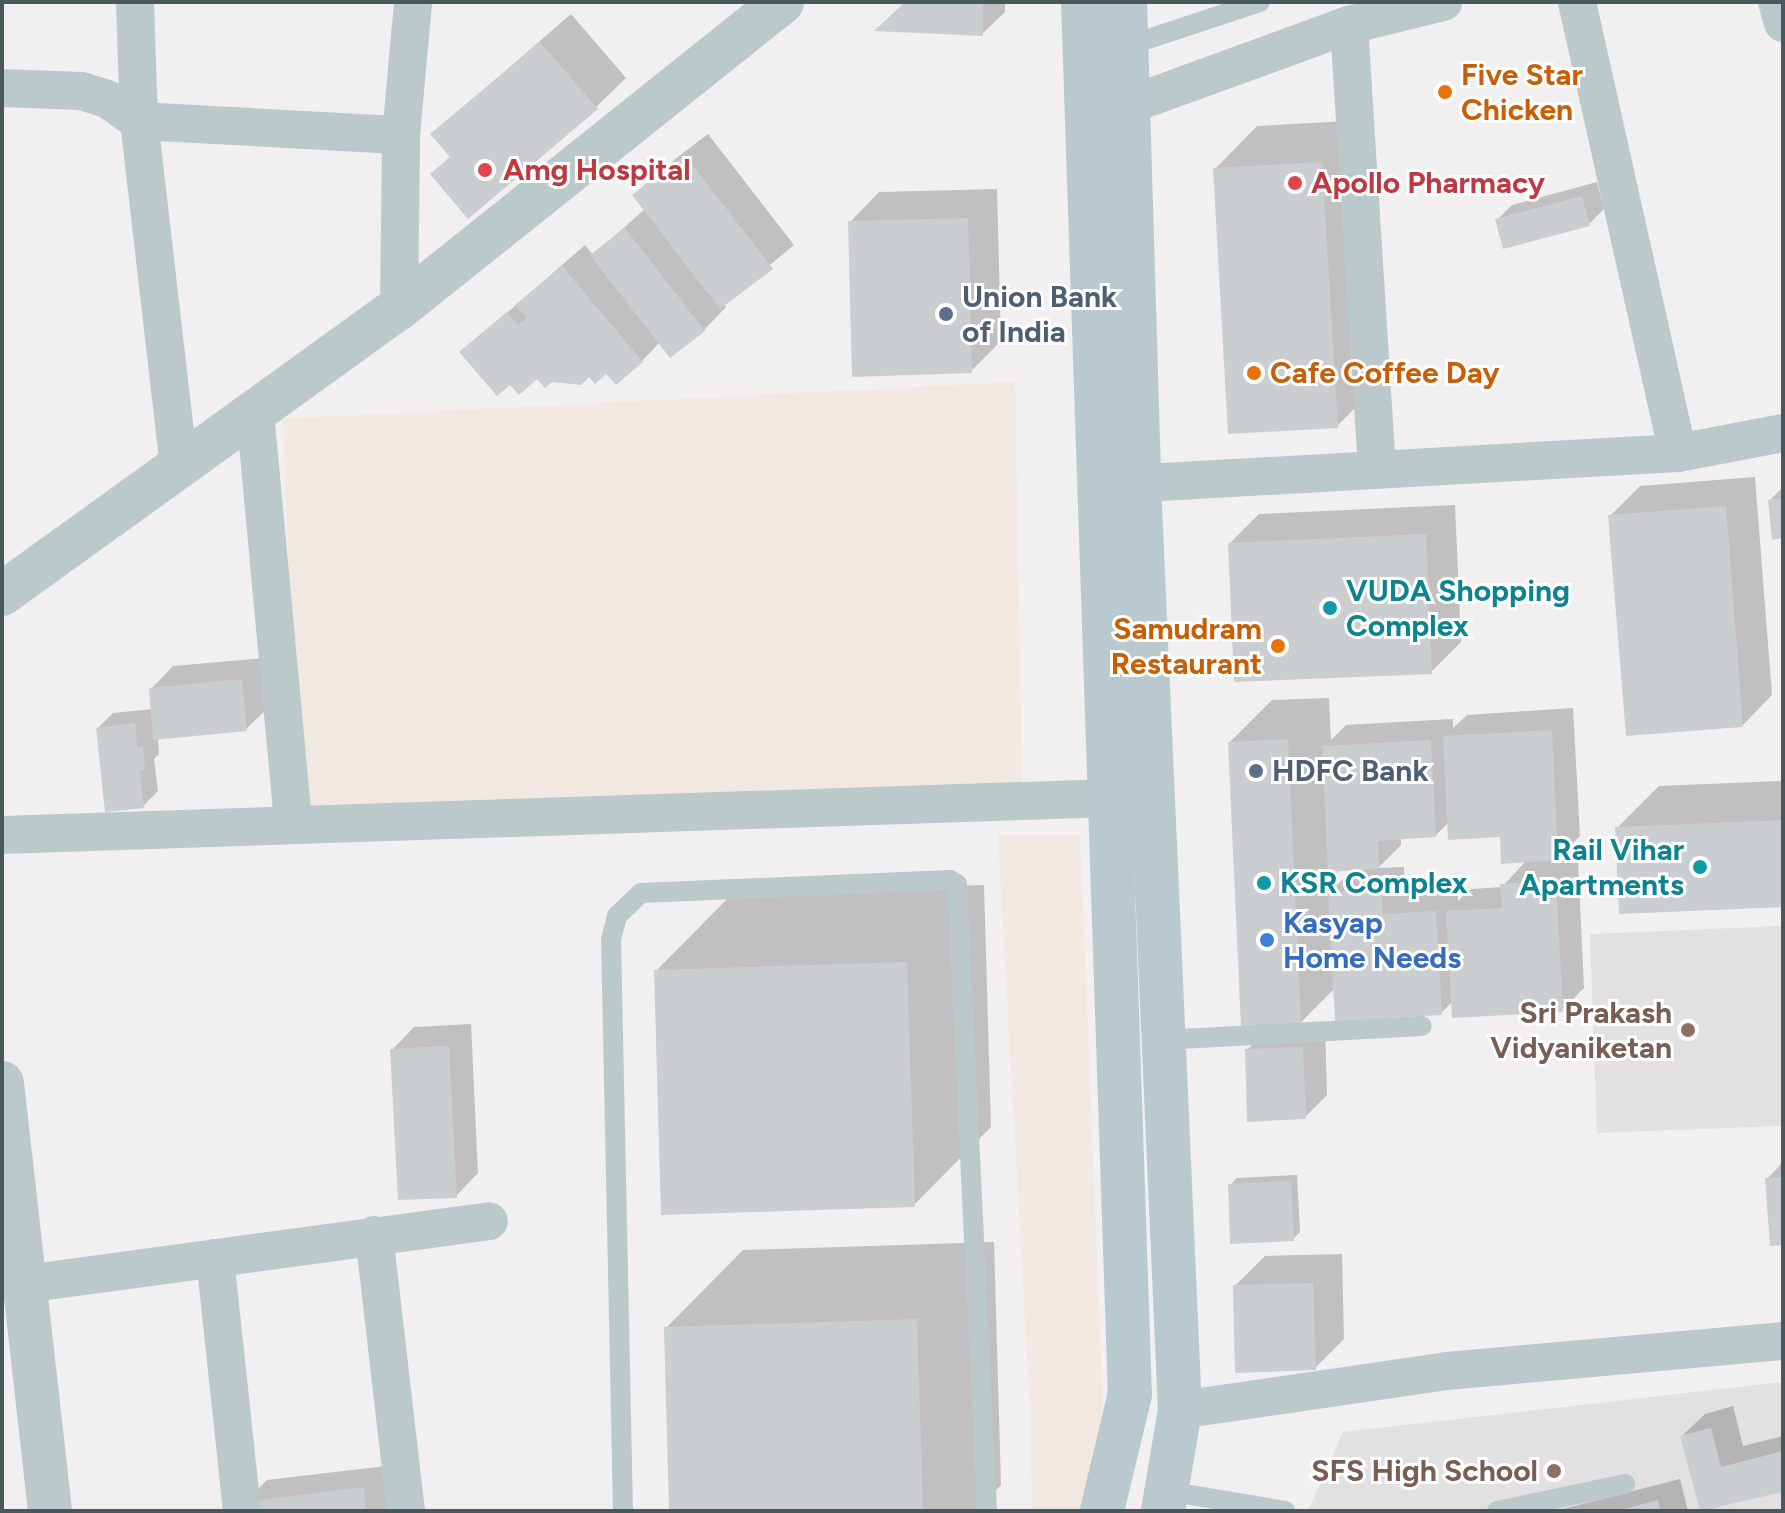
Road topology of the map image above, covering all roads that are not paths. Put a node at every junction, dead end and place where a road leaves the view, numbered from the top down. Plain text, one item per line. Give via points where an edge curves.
1 (135, 2) edge
2 (413, 2) edge
3 (782, 2) edge
4 (1083, 2) edge
5 (1125, 2) edge
6 (1260, 2) edge
7 (1443, 2) edge
8 (1577, 2) edge
9 (1777, 2) edge
10 (1783, 23) edge
11 (1349, 25) junction
12 (1127, 46) junction
13 (2, 88) edge
14 (1108, 106) junction
15 (139, 121) junction
16 (401, 135) junction
17 (399, 308) junction
18 (255, 412) junction
19 (1783, 433) edge
20 (1678, 453) junction
21 (179, 467) junction
22 (1377, 469) junction
23 (1118, 484) junction
24 (2, 594) edge
25 (1111, 798) junction
26 (293, 824) junction
27 (2, 835) edge
28 (1422, 1026) dead end
29 (1163, 1040) junction
30 (2, 1083) edge
31 (489, 1221) dead end
32 (374, 1235) junction
33 (215, 1258) junction
34 (25, 1284) junction
35 (1783, 1341) edge
36 (2, 1349) edge
37 (1180, 1410) junction
38 (1625, 1484) dead end
39 (1165, 1501) edge
40 (21, 1511) edge
41 (50, 1511) edge
42 (242, 1511) edge
43 (406, 1511) edge
44 (623, 1511) edge
45 (987, 1511) edge
46 (1102, 1511) edge
47 (1285, 1511) edge
48 (1497, 1511) edge

1 - 15 street
2 - 16 street
3 - 17 street
4 - 14 main road
5 - 12 main road
6 - 12 lane
7 - 11 street
8 - 20 street
9 - 10 street
11 - 14 street
11 - 22 street
12 - 14 main road
13 - 15 street via 81,91 107,99
14 - 23 main road
15 - 16 street
15 - 21 street
16 - 17 street
17 - 18 street
18 - 21 street
18 - 26 street
19 - 20 street
20 - 22 street
21 - 24 street
22 - 23 street
23 - 25 main road
23 - 29 main road
25 - 26 street
25 - 46 main road via 1130,1394
26 - 27 street
28 - 29 lane
29 - 37 main road
30 - 34 street
31 - 32 street
32 - 33 street
32 - 43 street
33 - 34 street
33 - 42 street
34 - 41 street
35 - 37 street via 1447,1371
36 - 40 street
37 - 39 main road
38 - 48 lane
39 - 47 lane
44 - 45 lane via 611,939 617,916 641,893 950,880 957,884

